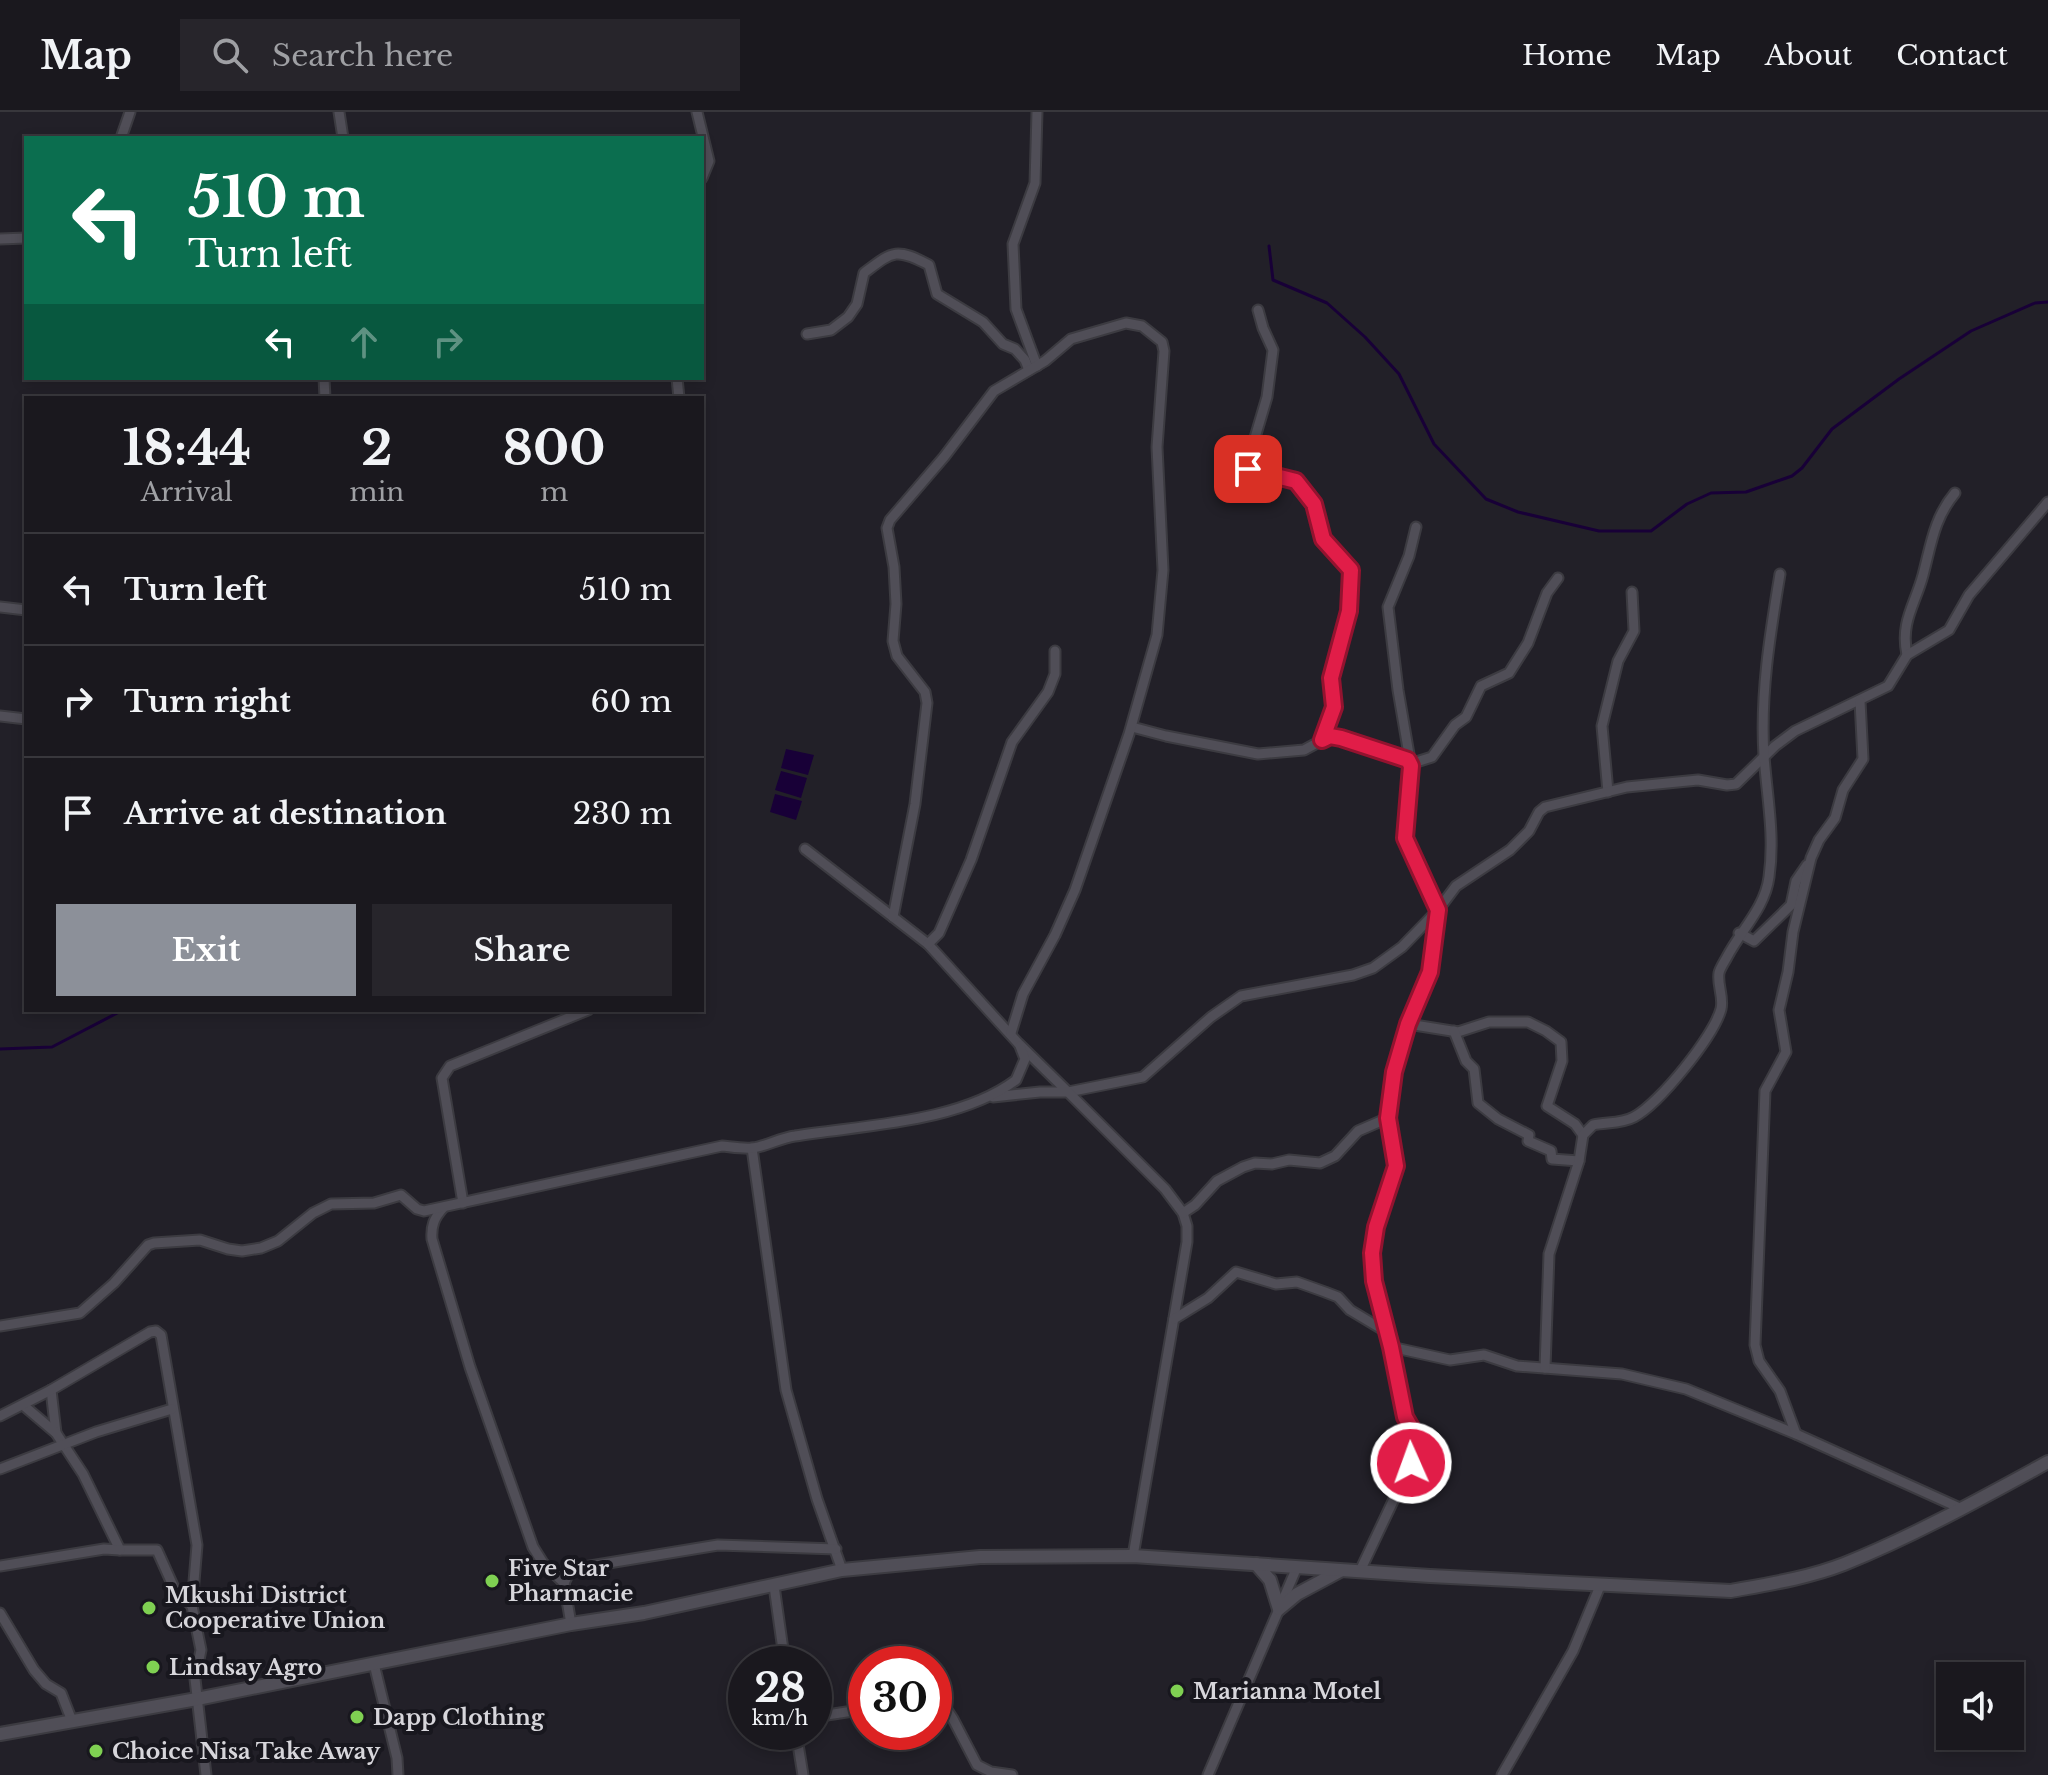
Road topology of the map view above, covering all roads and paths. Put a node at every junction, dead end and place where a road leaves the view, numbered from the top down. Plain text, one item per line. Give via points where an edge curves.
1 (130, 112) edge
2 (339, 112) edge
3 (697, 112) edge
4 (1037, 112) edge
5 (122, 136) edge
6 (343, 136) edge
7 (703, 136) edge
8 (704, 141) edge
9 (704, 173) edge
10 (24, 238) edge
11 (0, 239) edge
12 (1258, 310) dead end
13 (807, 334) dead end
14 (1033, 368) junction
15 (1955, 493) dead end
16 (2048, 502) edge
17 (1416, 527) dead end
18 (1780, 574) dead end
19 (1558, 578) dead end
20 (1632, 592) dead end
21 (0, 607) edge
22 (24, 610) edge
23 (1055, 651) dead end
24 (1907, 655) junction
25 (1860, 701) junction
26 (0, 716) edge
27 (24, 719) edge
28 (1132, 727) junction
29 (1322, 740) junction
30 (1764, 757) junction
31 (1410, 764) junction
32 (1608, 792) junction
33 (805, 849) dead end
34 (1811, 858) junction
35 (1438, 910) junction
36 (893, 917) junction
37 (1739, 933) junction
38 (928, 944) junction
39 (583, 1012) edge
40 (1408, 1024) junction
41 (1454, 1031) junction
42 (1011, 1033) junction
43 (1018, 1043) junction
44 (1068, 1092) junction
45 (978, 1100) junction
46 (1388, 1118) junction
47 (1583, 1135) junction
48 (752, 1148) junction
49 (1579, 1161) junction
50 (463, 1203) junction
51 (443, 1208) junction
52 (1183, 1213) junction
53 (1174, 1319) junction
54 (0, 1326) edge
55 (1385, 1331) junction
56 (1391, 1347) junction
57 (1545, 1368) junction
58 (51, 1390) junction
59 (23, 1405) junction
60 (172, 1409) junction
61 (0, 1416) edge
62 (56, 1433) junction
63 (1796, 1434) junction
64 (64, 1446) junction
65 (2048, 1462) edge
66 (0, 1469) edge
67 (1962, 1509) junction
68 (836, 1549) junction
69 (120, 1550) junction
70 (1133, 1556) junction
71 (1256, 1564) junction
72 (0, 1566) edge
73 (1297, 1567) junction
74 (842, 1570) junction
75 (1343, 1570) junction
76 (1360, 1571) junction
77 (564, 1583) junction
78 (774, 1586) junction
79 (1600, 1586) junction
80 (192, 1606) junction
81 (1279, 1609) junction
82 (0, 1613) edge
83 (571, 1624) junction
84 (782, 1646) edge
85 (374, 1664) junction
86 (197, 1699) junction
87 (952, 1717) edge
88 (72, 1721) junction
89 (0, 1734) edge
90 (799, 1750) edge
91 (206, 1775) edge
92 (398, 1775) edge
93 (803, 1775) edge
94 (1012, 1775) edge
95 (1208, 1775) edge
96 (1502, 1775) edge

1 - 5 street
2 - 6 street
3 - 7 street
4 - 14 street via 1035,183 1013,244 1016,309
8 - 9 street via 709,161
10 - 11 street
12 - 29 street via 1273,350 1267,397 1246,468 1296,481 1314,504 1323,539 1352,573 1349,611 1331,678 1334,707
13 - 14 street via 835,327 856,306 864,273 888,254 902,254 929,265 937,294 982,321
14 - 28 street via 1071,339 1113,325 1142,326 1162,342 1157,447 1162,583 1157,635
14 - 36 street via 994,391 887,528 895,584 893,641 927,703
15 - 24 street via 1939,517 1907,616
16 - 24 street via 1969,595 1949,630
17 - 31 street via 1388,607
18 - 30 street via 1767,645
19 - 31 street via 1509,673 1481,686 1466,717 1432,757
20 - 32 street via 1634,631 1618,661 1602,726
21 - 22 street
23 - 38 street via 1048,692 1012,742 971,860 939,933
24 - 25 street via 1888,686
25 - 30 street via 1795,731
25 - 34 street via 1863,759
26 - 27 street
28 - 29 street via 1258,754 1304,750
28 - 42 street via 1075,890 1023,994
29 - 31 street via 1341,738
30 - 32 street via 1733,786 1698,780
30 - 37 street via 1772,835 1769,879 1748,927
31 - 35 street via 1405,838
32 - 35 street via 1545,807 1510,850 1456,886
33 - 36 street
34 - 37 street via 1796,881 1791,905 1754,941
34 - 63 street via 1779,1010 1786,1052 1765,1091 1755,1345
35 - 40 street via 1430,972
35 - 44 street via 1373,968 1241,996 1143,1077
36 - 38 street
37 - 47 street via 1719,974 1722,1005 1695,1056 1638,1115 1593,1125
38 - 42 street
39 - 50 street via 450,1066 442,1078
40 - 41 street
40 - 46 street
41 - 47 street via 1489,1022 1528,1022 1561,1042 1562,1061 1547,1106
41 - 49 street via 1474,1069 1478,1103 1529,1135 1528,1141 1551,1151 1552,1159
42 - 43 street
43 - 44 street
43 - 45 street via 1025,1059 1016,1080
44 - 45 street
44 - 52 street
45 - 48 street via 939,1113 791,1136
46 - 52 street via 1358,1131 1335,1156 1320,1163 1289,1160 1243,1167 1217,1181
46 - 55 street via 1396,1166 1372,1253
47 - 49 street
48 - 50 street via 722,1146
48 - 68 street via 786,1390
49 - 57 street via 1549,1254
50 - 51 street
51 - 54 street via 421,1211 401,1195 374,1203 331,1204 278,1241 242,1251 200,1240 154,1243 80,1313
51 - 77 street via 431,1228 432,1239 470,1367 533,1547
52 - 53 street via 1187,1242
53 - 55 street via 1236,1272 1276,1284 1293,1281 1338,1297
53 - 70 street
55 - 56 street
56 - 57 street via 1450,1360 1484,1355
56 - 76 street via 1405,1417 1416,1436 1411,1463
57 - 63 street via 1622,1374 1686,1389
58 - 59 street
58 - 60 street via 156,1331 161,1335
58 - 62 street
59 - 61 street
59 - 62 street
60 - 64 street
60 - 80 street via 197,1545
62 - 64 street
63 - 67 street
64 - 66 street
64 - 69 street
65 - 67 main road
67 - 79 main road via 1844,1563 1780,1582 1731,1591
68 - 74 street
68 - 77 street via 718,1545 578,1568
69 - 72 street
69 - 80 street via 157,1550 174,1588
70 - 71 main road
70 - 74 main road via 980,1557
71 - 73 main road
71 - 81 main road via 1270,1580
73 - 75 main road
73 - 81 street
74 - 78 main road
75 - 76 main road
75 - 81 main road
76 - 79 main road
77 - 83 street
78 - 83 main road
78 - 84 street
79 - 96 street via 1573,1651
80 - 86 street via 201,1650
81 - 95 street
82 - 88 street via 34,1670 61,1693
83 - 85 main road
85 - 86 main road
85 - 92 street
86 - 88 main road
86 - 91 street
87 - 94 street via 977,1765
88 - 89 main road
90 - 93 street

